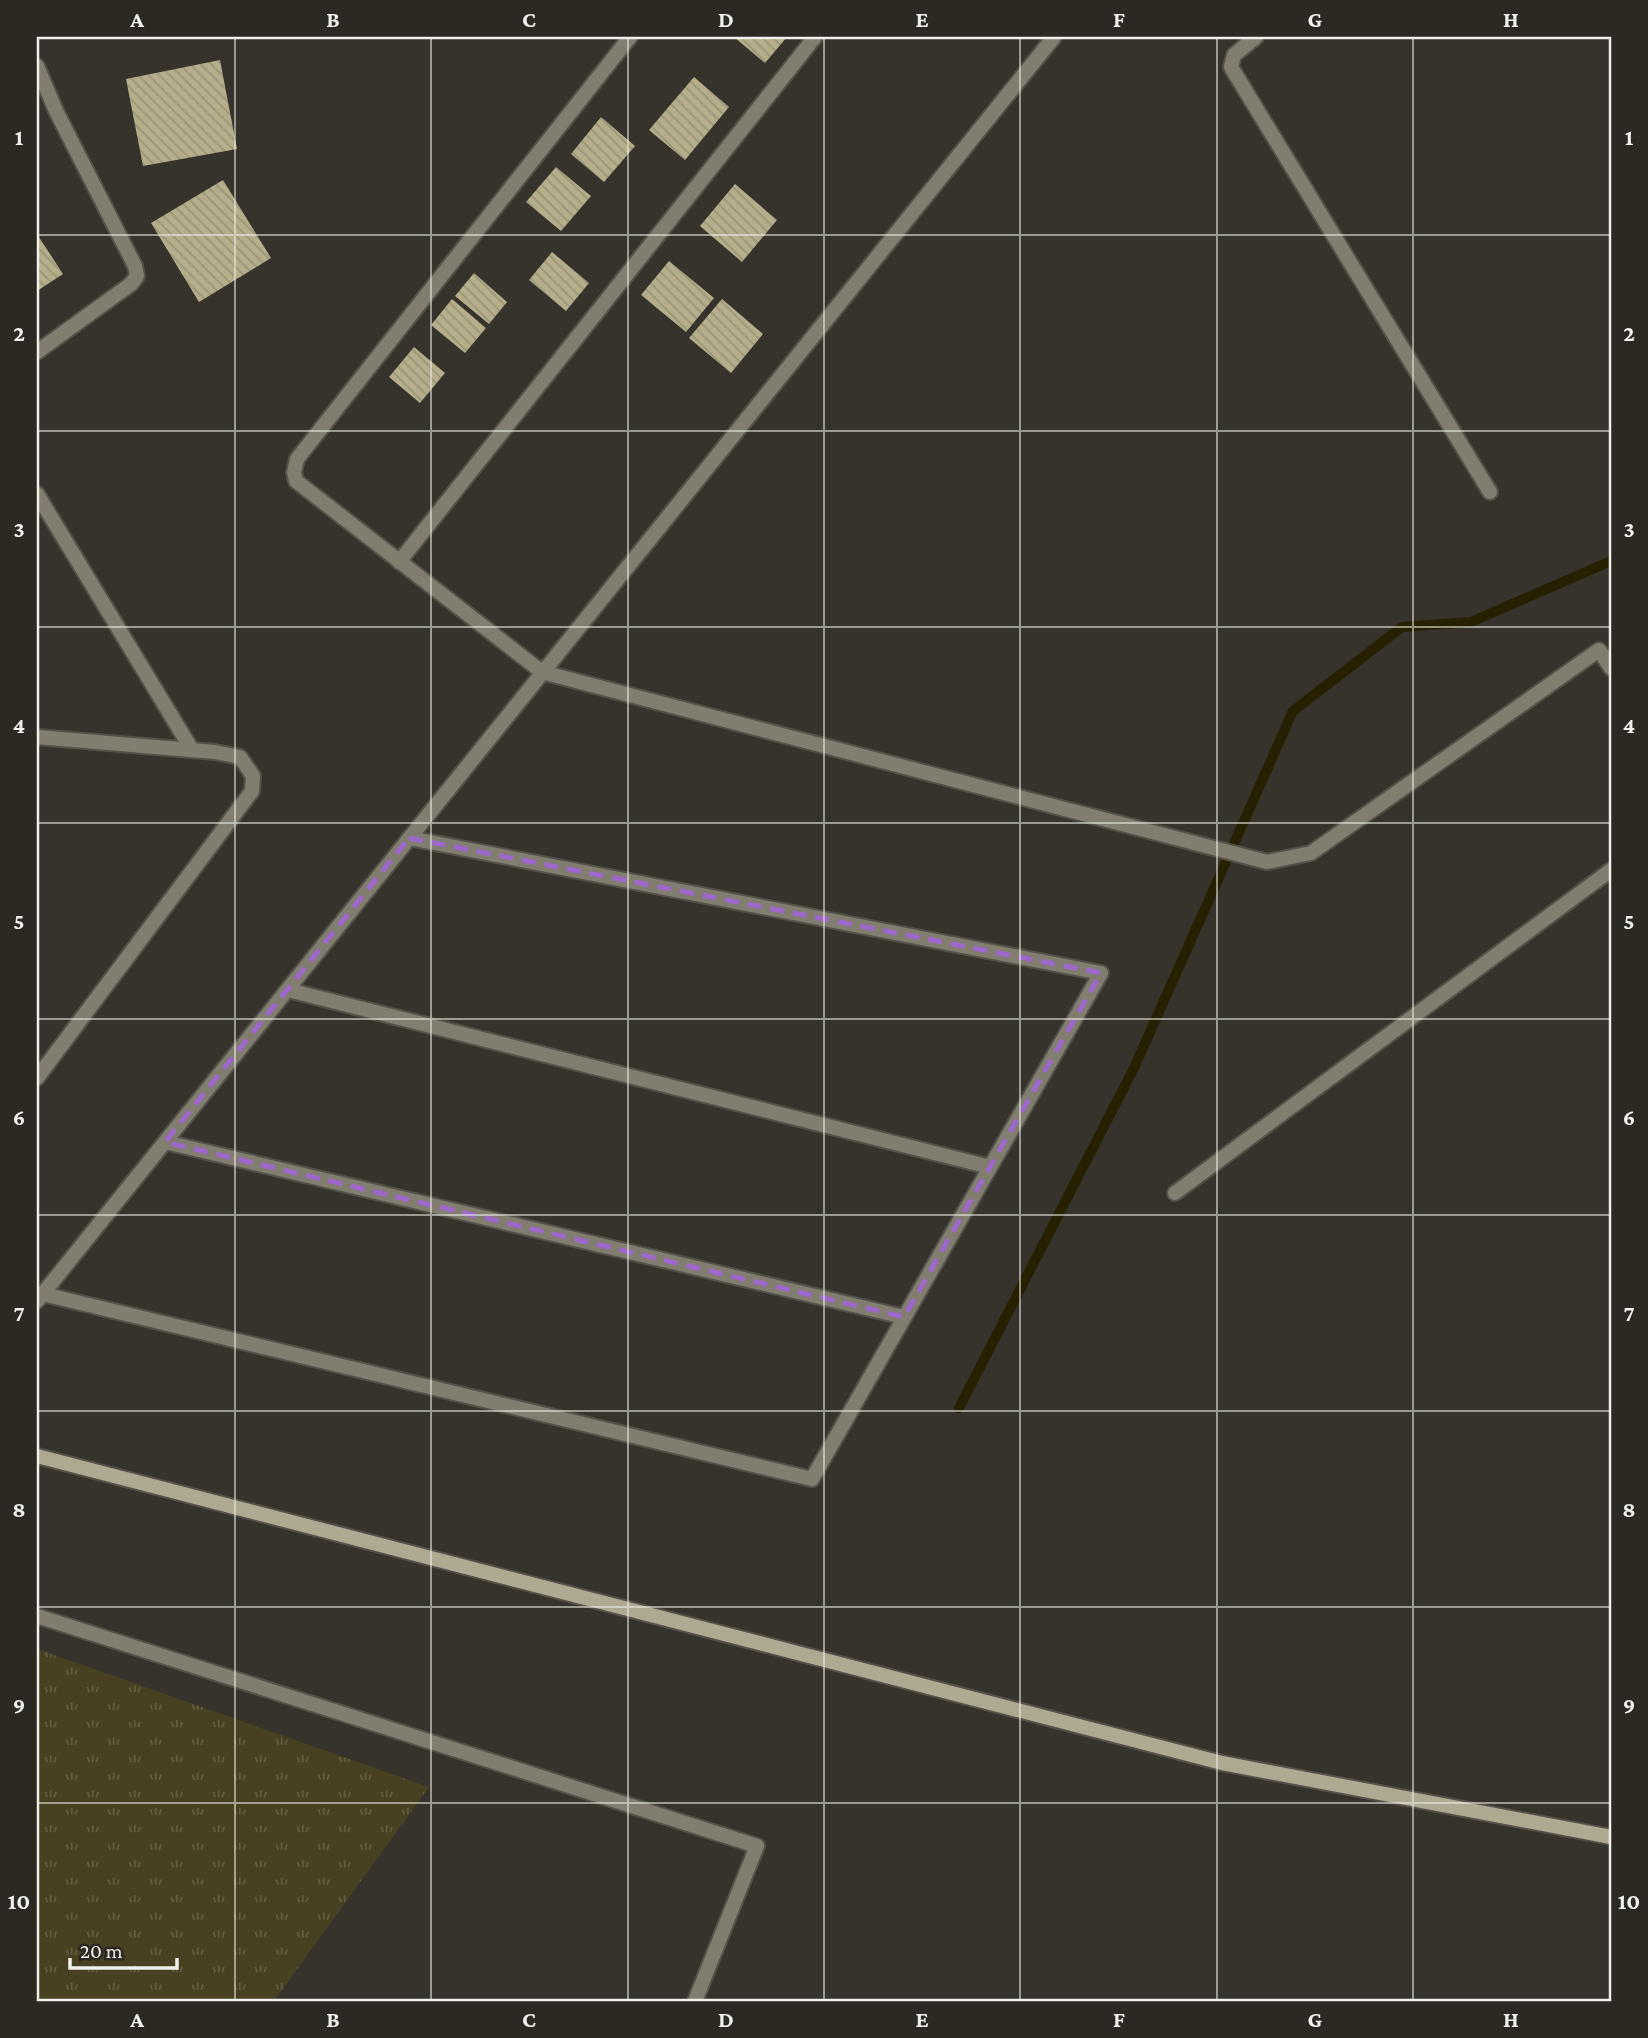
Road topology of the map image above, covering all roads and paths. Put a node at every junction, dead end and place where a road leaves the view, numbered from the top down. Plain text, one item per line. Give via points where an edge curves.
1 (630, 37) edge
2 (815, 37) edge
3 (1054, 37) edge
4 (1255, 37) edge
5 (37, 66) edge
6 (37, 352) edge
7 (1490, 492) dead end
8 (37, 494) edge
9 (399, 562) junction
10 (1611, 668) edge
11 (542, 672) junction
12 (37, 737) edge
13 (192, 750) junction
14 (409, 838) junction
15 (1611, 870) edge
16 (288, 990) junction
17 (37, 1078) edge
18 (165, 1142) junction
19 (990, 1167) junction
20 (1175, 1193) dead end
21 (40, 1297) edge
22 (904, 1317) junction
23 (37, 1456) edge
24 (37, 1616) edge
25 (1611, 1837) edge
26 (695, 2001) edge

1 - 9 street via 297,459 296,481
2 - 9 street
3 - 11 street
4 - 7 street via 1234,55 1231,67
5 - 6 street via 136,276
8 - 13 street
9 - 11 street
10 - 11 street via 1599,650 1311,853 1267,862
11 - 14 street
12 - 13 street
13 - 17 street via 240,757 253,776 252,791
14 - 16 street
14 - 19 street via 1101,973
15 - 20 street
16 - 18 street
16 - 19 street
18 - 21 street
18 - 22 street
19 - 22 street
21 - 22 street via 812,1479
23 - 25 street via 1222,1763
24 - 26 street via 757,1846

